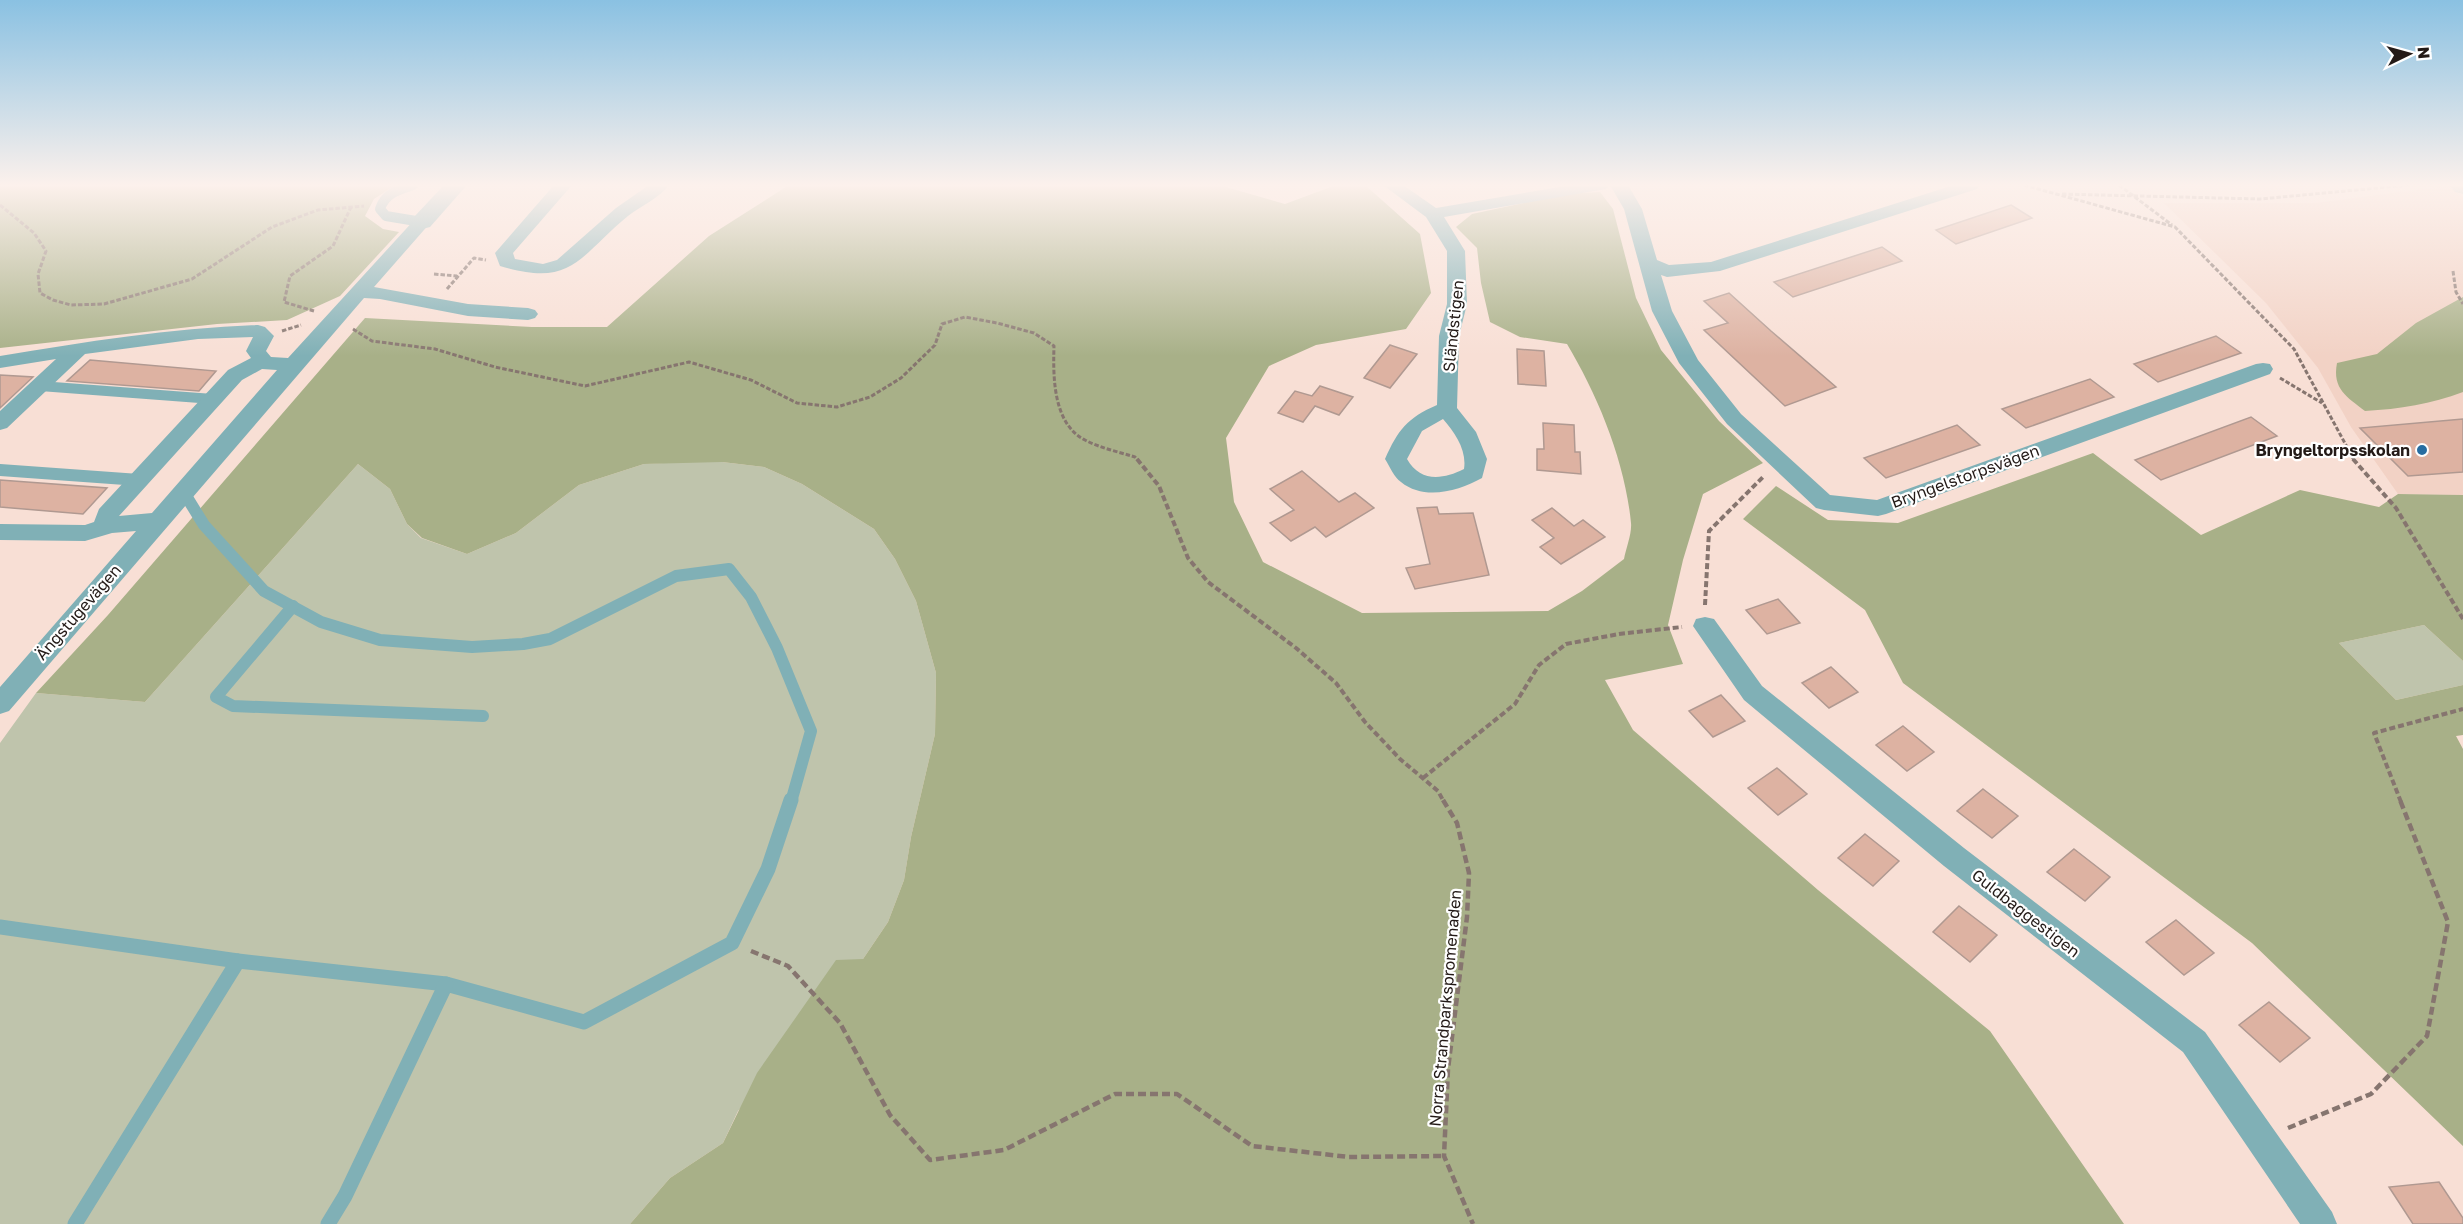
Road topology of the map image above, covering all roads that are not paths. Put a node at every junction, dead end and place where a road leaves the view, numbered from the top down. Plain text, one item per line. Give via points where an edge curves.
1 (404, 242) edge
2 (513, 242) edge
3 (588, 242) edge
4 (1450, 242) edge
5 (1642, 242) edge
6 (1791, 242) edge
7 (1648, 263) junction
8 (360, 292) junction
9 (528, 314) dead end
10 (79, 349) junction
11 (263, 360) junction
12 (0, 362) edge
13 (293, 365) junction
14 (2264, 369) road end
15 (40, 386) junction
16 (213, 399) junction
17 (1447, 409) dead end
18 (0, 423) edge
19 (0, 470) edge
20 (139, 480) junction
21 (183, 491) junction
22 (157, 521) junction
23 (104, 527) junction
24 (0, 532) edge
25 (293, 606) junction
26 (1704, 626) road end
27 (0, 704) edge
28 (483, 716) dead end
29 (0, 927) edge
30 (238, 961) junction
31 (446, 984) junction
32 (75, 1224) edge
33 (328, 1224) edge
34 (2320, 1224) edge

1 - 8 street, Ängstugevägen
2 - 3 street via 504,253 507,262 555,269
4 - 17 street, Sländstigen via 1456,251 1458,275 1457,304 1449,336
5 - 7 street, Bryngelstorpsvägen
6 - 7 street via 1713,267 1667,271
7 - 14 street, Bryngelstorpsvägen via 1662,311 1689,363 1734,419 1824,502 1878,508
8 - 9 street via 468,310
8 - 13 street, Ängstugevägen
10 - 11 street via 198,333 258,332 264,336 256,351
10 - 12 street
10 - 15 street
11 - 13 street
11 - 16 street via 235,375
13 - 21 street, Ängstugevägen
15 - 16 lane
15 - 18 street
16 - 20 street
19 - 20 lane
20 - 23 street via 107,515
21 - 22 street, Ängstugevägen
21 - 25 lane via 204,525 264,591
22 - 23 street
22 - 27 street, Ängstugevägen
23 - 24 street via 85,533
25 - 28 lane via 216,697 233,706
25 - 31 lane via 321,622 380,640 472,646 523,644 550,639 676,576 729,569 751,597 777,648 811,731 768,869 732,943 584,1022
26 - 34 street, Guldbaggestigen via 1753,693 1954,857 2194,1042
29 - 30 lane
30 - 31 lane
30 - 32 lane
31 - 33 lane

